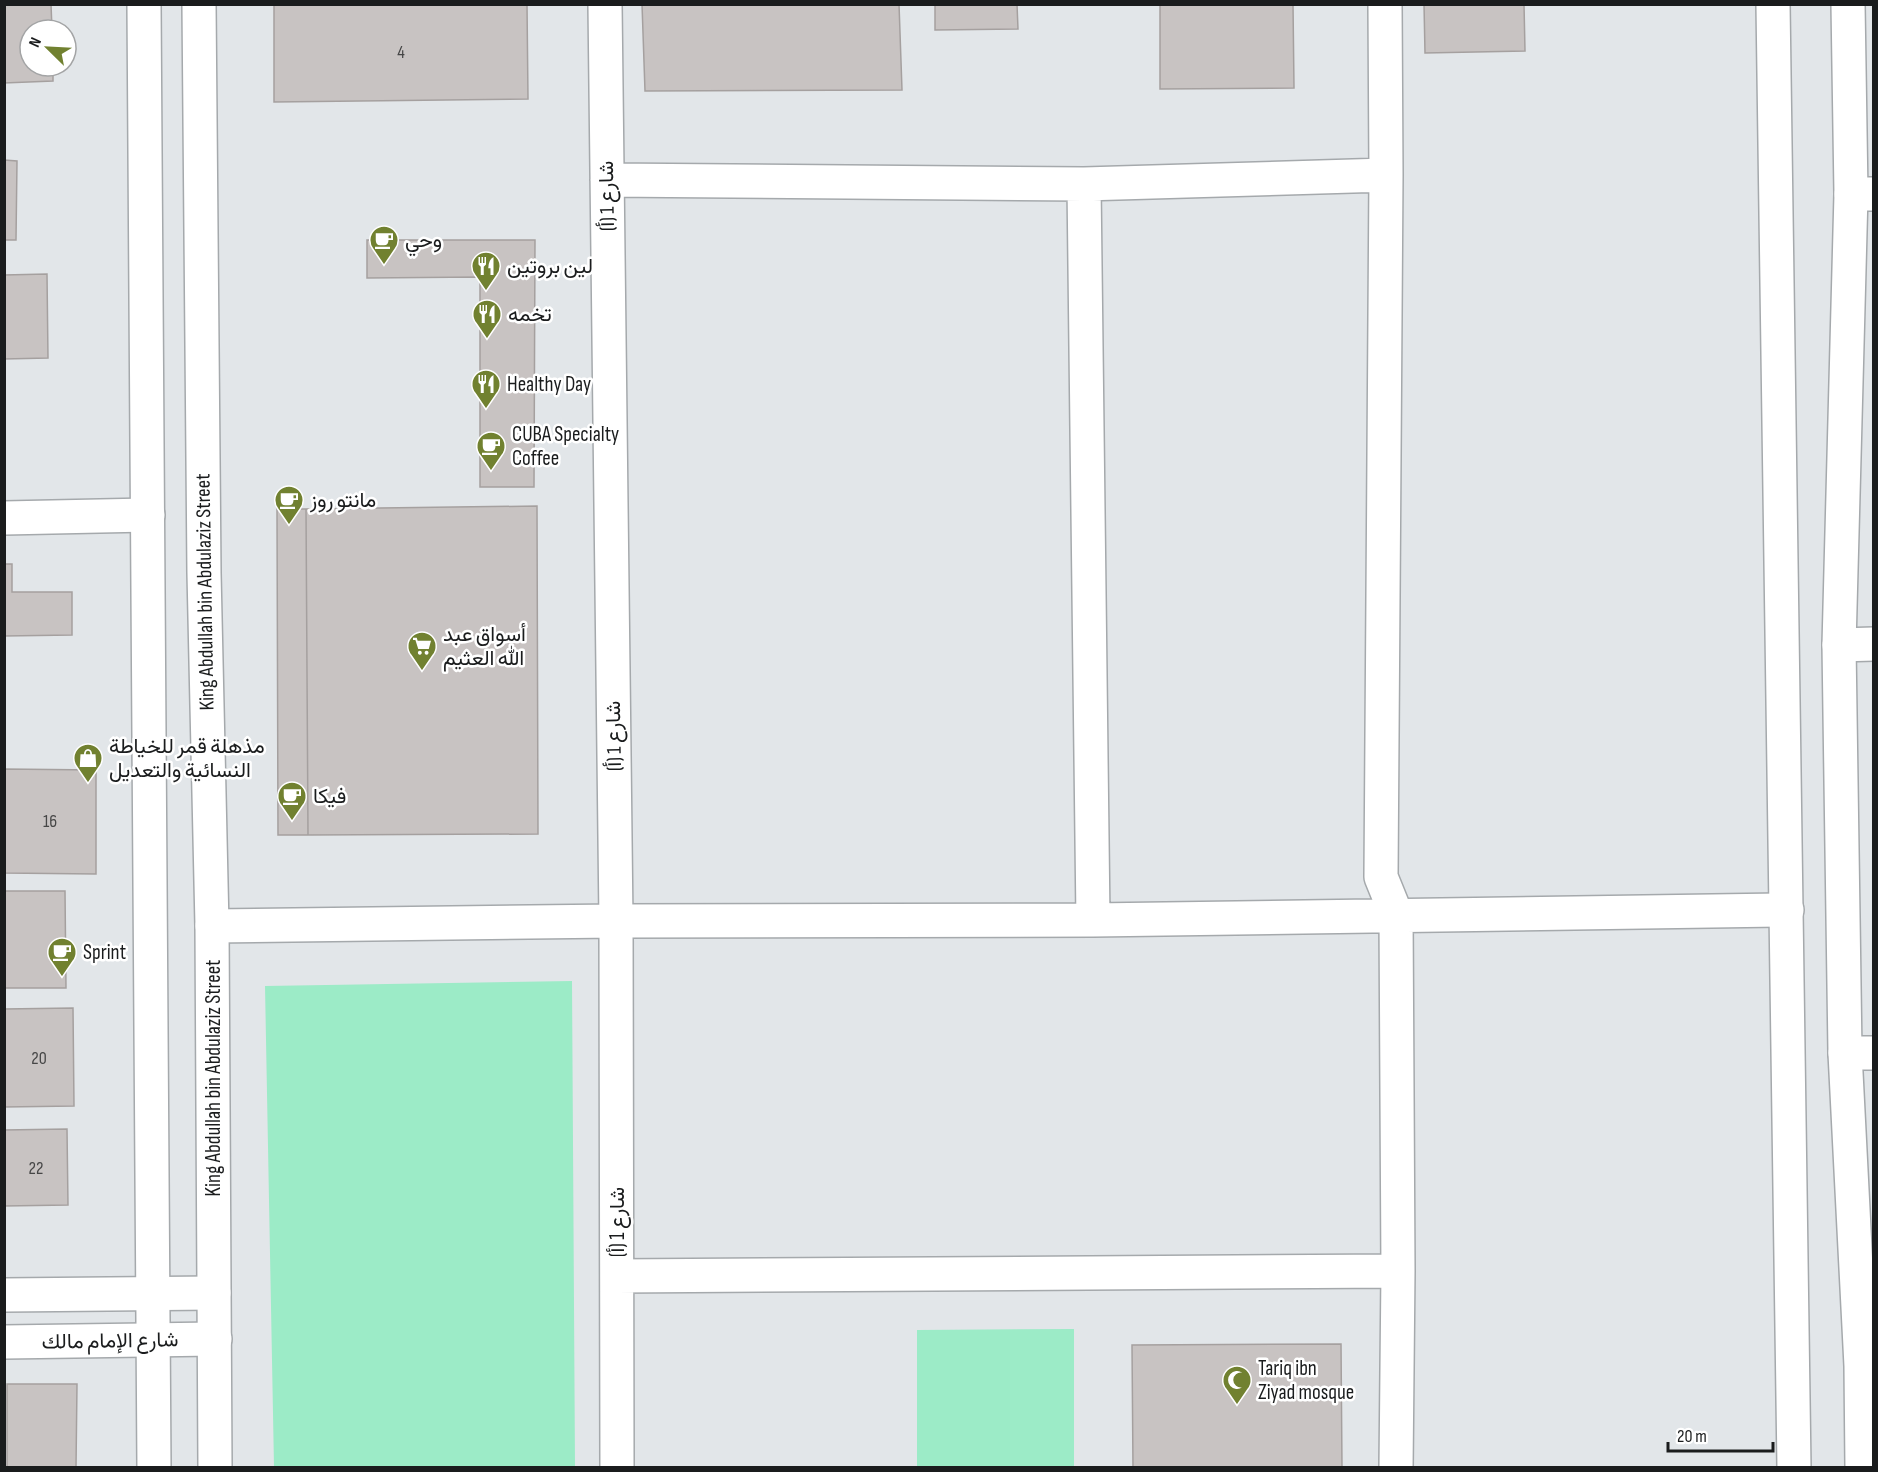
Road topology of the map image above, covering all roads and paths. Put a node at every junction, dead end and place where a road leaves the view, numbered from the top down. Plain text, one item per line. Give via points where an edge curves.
1 (144, 4) edge
2 (200, 4) edge
3 (605, 4) edge
4 (1384, 4) edge
5 (1773, 4) edge
6 (1848, 4) edge
7 (1386, 175) junction
8 (607, 180) junction
9 (1084, 184) junction
10 (1862, 194) edge
11 (148, 515) junction
12 (4, 518) edge
13 (1874, 644) edge
14 (1839, 645) junction
15 (1786, 910) junction
16 (1396, 914) junction
17 (1093, 920) junction
18 (616, 921) junction
19 (212, 926) junction
20 (1859, 1053) edge
21 (1398, 1271) junction
22 (617, 1276) junction
23 (153, 1293) junction
24 (214, 1293) junction
25 (4, 1295) edge
26 (214, 1339) junction
27 (154, 1341) junction
28 (4, 1342) edge
29 (1868, 1366) edge
30 (154, 1467) edge
31 (215, 1467) edge
32 (618, 1467) edge
33 (1396, 1467) edge
34 (1794, 1467) edge
35 (1862, 1467) edge

1 - 11 street
2 - 19 street, King Abdullah bin Abdulaziz Street
3 - 8 street, شارع 1 (أ)
4 - 7 street
5 - 15 street
6 - 10 street
7 - 9 street
7 - 16 street via 1381,876
8 - 9 street
8 - 18 street, شارع 1 (أ)
9 - 17 street
10 - 14 street
11 - 12 street
11 - 23 street
13 - 14 street
14 - 20 street
15 - 16 street
15 - 34 street
16 - 17 street
16 - 21 street
17 - 18 street
18 - 19 street
18 - 22 street, شارع 1 (أ)
19 - 24 street, King Abdullah bin Abdulaziz Street
20 - 29 street
21 - 22 street
21 - 33 street
22 - 32 street, شارع 1 (أ)
23 - 24 street
23 - 25 street
23 - 27 street
24 - 26 street, King Abdullah bin Abdulaziz Street
26 - 27 street, شارع الإمام مالك
26 - 31 street, King Abdullah bin Abdulaziz Street
27 - 28 street, شارع الإمام مالك
27 - 30 street
29 - 35 street

